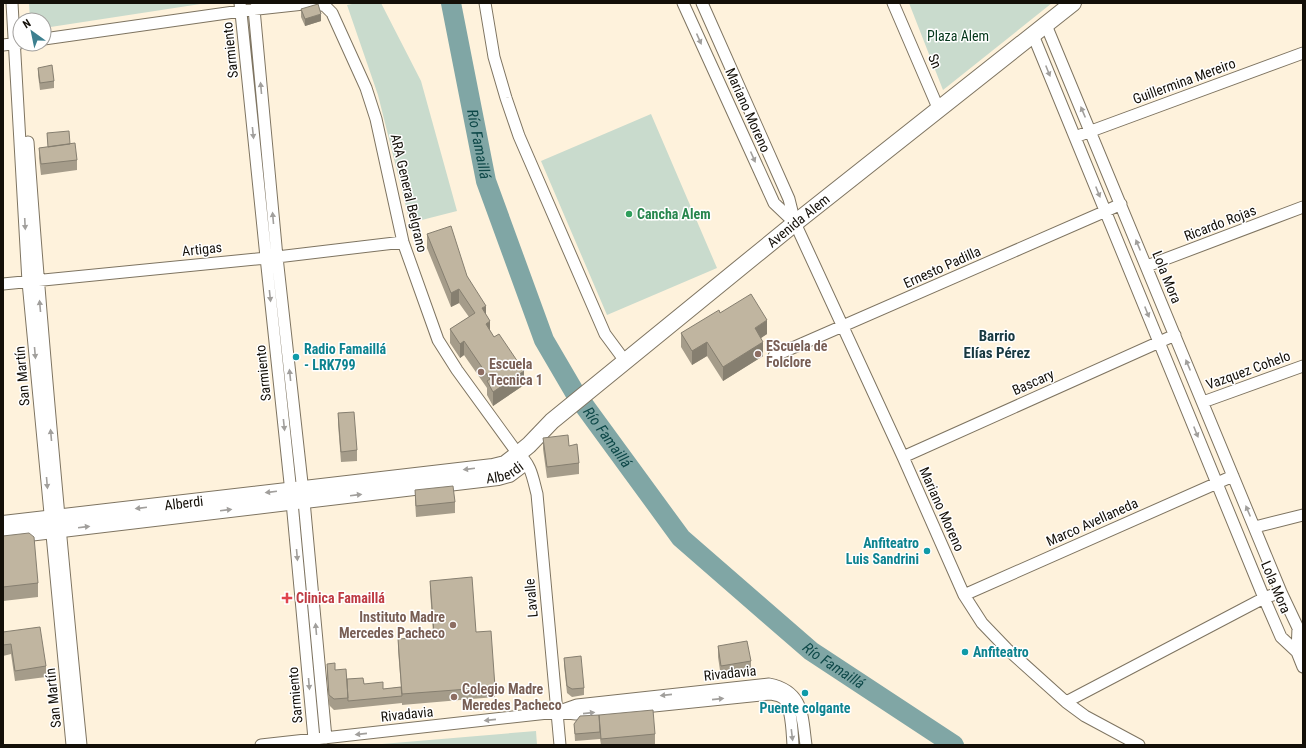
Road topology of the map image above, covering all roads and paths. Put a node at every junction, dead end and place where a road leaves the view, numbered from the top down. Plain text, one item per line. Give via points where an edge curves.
1 (485, 3) edge
2 (685, 3) edge
3 (702, 3) edge
4 (893, 3) edge
5 (1073, 3) edge
6 (240, 7) edge
7 (254, 9) junction
8 (1046, 25) junction
9 (1034, 35) junction
10 (52, 38) edge
11 (19, 52) edge
12 (1303, 53) edge
13 (939, 110) junction
14 (1091, 132) junction
15 (1075, 137) junction
16 (1121, 204) junction
17 (1303, 207) edge
18 (1106, 211) junction
19 (795, 223) junction
20 (403, 242) junction
21 (277, 257) junction
22 (266, 258) junction
23 (1147, 266) junction
24 (33, 281) junction
25 (3, 284) edge
26 (843, 326) junction
27 (1175, 335) junction
28 (1159, 342) junction
29 (774, 356) dead end
30 (622, 364) junction
31 (1303, 366) edge
32 (1203, 402) junction
33 (524, 453) junction
34 (903, 457) junction
35 (1233, 476) junction
36 (1217, 483) junction
37 (298, 496) junction
38 (1303, 515) edge
39 (3, 524) edge
40 (55, 524) junction
41 (1255, 527) junction
42 (3, 536) edge
43 (1281, 592) junction
44 (964, 595) junction
45 (1264, 598) junction
46 (1300, 652) edge
47 (1303, 667) edge
48 (785, 694) junction
49 (1066, 702) junction
50 (557, 712) junction
51 (320, 740) edge
52 (72, 745) edge
53 (80, 745) edge
54 (261, 745) edge
55 (560, 745) edge
56 (793, 745) edge
57 (806, 745) edge
58 (1139, 745) edge

1 - 30 street via 494,57 519,136 606,334
2 -> 19 street, Mariano Moreno via 774,203
3 - 19 street, Mariano Moreno via 789,199
4 - 13 street, Sn
5 - 8 street, Avenida Alem
6 - 7 street, ARA General Belgrano
6 - 10 street, ARA General Belgrano
6 -> 22 street, Sarmiento
7 - 20 street, ARA General Belgrano via 313,3 325,6 332,13 360,73 376,119
21 -> 7 street, Sarmiento
8 - 9 street, Avenida Alem
14 -> 8 street, Lola Mora
9 - 13 street, Avenida Alem
9 -> 15 street, Lola Mora
11 - 24 street, San Martín
12 - 14 street, Guillermina Mereiro
13 - 19 street, Avenida Alem
14 - 15 street, Guillermina Mereiro
14 - 16 street, Lola Mora
15 -> 18 street, Lola Mora
16 - 18 street, Ernesto Padilla
23 -> 16 street, Lola Mora
17 - 23 street, Ricardo Rojas
18 - 26 street, Ernesto Padilla
18 -> 28 street, Lola Mora
19 - 26 street, Mariano Moreno
19 - 30 street, Avenida Alem
20 - 21 street, Artigas
20 - 33 street, ARA General Belgrano via 438,340 457,370
21 - 22 street, Artigas
37 -> 21 street, Sarmiento
22 - 24 street, Artigas
22 -> 37 street, Sarmiento
23 - 27 street, Lola Mora
24 - 25 street, Artigas
24 - 40 street, San Martín
26 - 29 street, Ernesto Padilla
26 - 34 street, Mariano Moreno
27 - 28 street, Bascary
32 -> 27 street, Lola Mora
28 - 34 street, Bascary
28 -> 36 street, Lola Mora
30 - 33 street, Avenida Alem via 552,421
31 - 32 street, Vazquez Cohelo
32 - 35 street, Lola Mora
33 - 37 street, Alberdi via 505,464 493,467
33 - 50 street, Lavalle via 537,494
34 - 44 street, Mariano Moreno
35 - 36 street, Marco Avellaneda
41 -> 35 street, Lola Mora
36 - 44 street, Marco Avellaneda
36 - 45 street, Lola Mora
37 - 40 street, Alberdi
37 - 51 street, Sarmiento
38 - 41 street
39 - 40 street, Alberdi
40 - 42 street, Alberdi
40 - 52 street, San Martín
40 - 53 street, San Martín
41 - 43 street, Lola Mora
43 - 45 street
43 - 46 street, Lola Mora via 1298,628
44 - 49 street, Mariano Moreno via 982,623
45 - 46 street, Lola Mora via 1281,637
45 - 49 street
46 - 47 street
48 - 50 street, Rivadavia via 576,714
48 -> 56 street
48 - 57 street via 793,695 802,710
49 - 58 street, Mariano Moreno via 1085,716
50 -> 51 street, Rivadavia
50 - 55 street, Lavalle
51 - 54 street, Rivadavia

